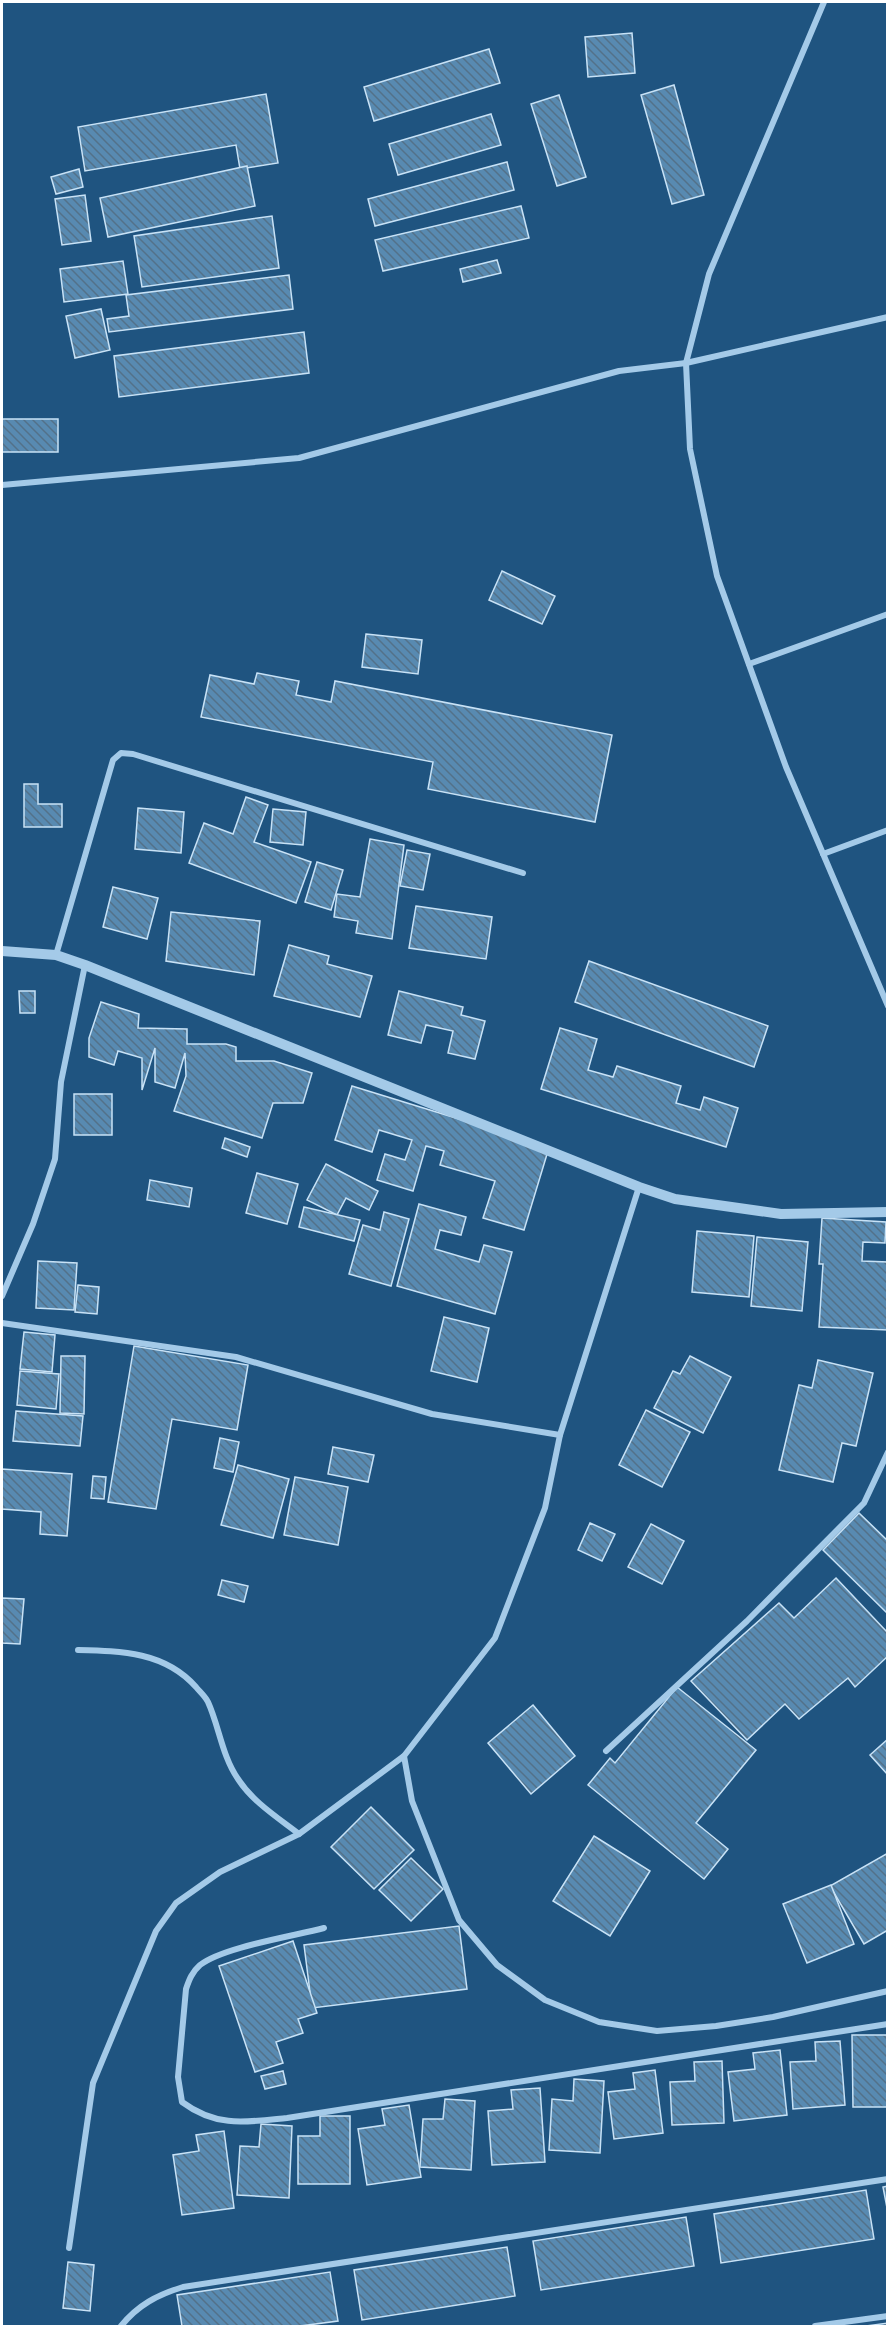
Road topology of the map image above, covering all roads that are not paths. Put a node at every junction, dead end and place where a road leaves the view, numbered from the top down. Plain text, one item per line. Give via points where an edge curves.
1 (824, 2) edge
2 (888, 317) edge
3 (686, 363) junction
4 (2, 485) edge
5 (888, 614) edge
6 (749, 664) junction
7 (888, 830) edge
8 (823, 854) junction
9 (524, 873) dead end
10 (2, 951) edge
11 (56, 955) junction
12 (85, 965) junction
13 (888, 1006) edge
14 (639, 1187) junction
15 (888, 1212) edge
16 (2, 1296) edge
17 (2, 1323) edge
18 (560, 1435) junction
19 (888, 1452) edge
20 (78, 1650) dead end
21 (606, 1751) dead end
22 (404, 1756) junction
23 (299, 1834) junction
24 (324, 1928) dead end
25 (888, 1991) edge
26 (888, 2024) edge
27 (888, 2179) edge
28 (69, 2248) dead end
29 (888, 2316) edge
30 (121, 2326) edge
31 (815, 2326) edge

1 - 3 street via 709,274
2 - 3 street
3 - 4 street via 619,370 299,458
3 - 6 street via 693,461 717,576
5 - 6 street
6 - 8 street
7 - 8 street
8 - 13 street
9 - 11 street via 121,753 113,760
10 - 11 street
11 - 12 street
12 - 14 street
12 - 16 street via 61,1082 55,1159
14 - 15 street via 675,1199 781,1214
14 - 18 street
17 - 18 street via 236,1357 432,1414
18 - 22 street via 544,1508 495,1638
19 - 21 street via 864,1503 747,1621
20 - 23 street via 127,1652 166,1662 187,1677 207,1700 237,1778 256,1802
22 - 23 street
22 - 25 street via 412,1801 459,1920 497,1965 545,2000 599,2022 657,2031 773,2017
23 - 28 street via 220,1872 176,1903 156,1930 93,2083
24 - 26 street via 223,1954 200,1965 190,1976 178,2077 182,2102 197,2114 218,2121 287,2118
27 - 30 street via 183,2287 156,2296 133,2311
29 - 31 street

